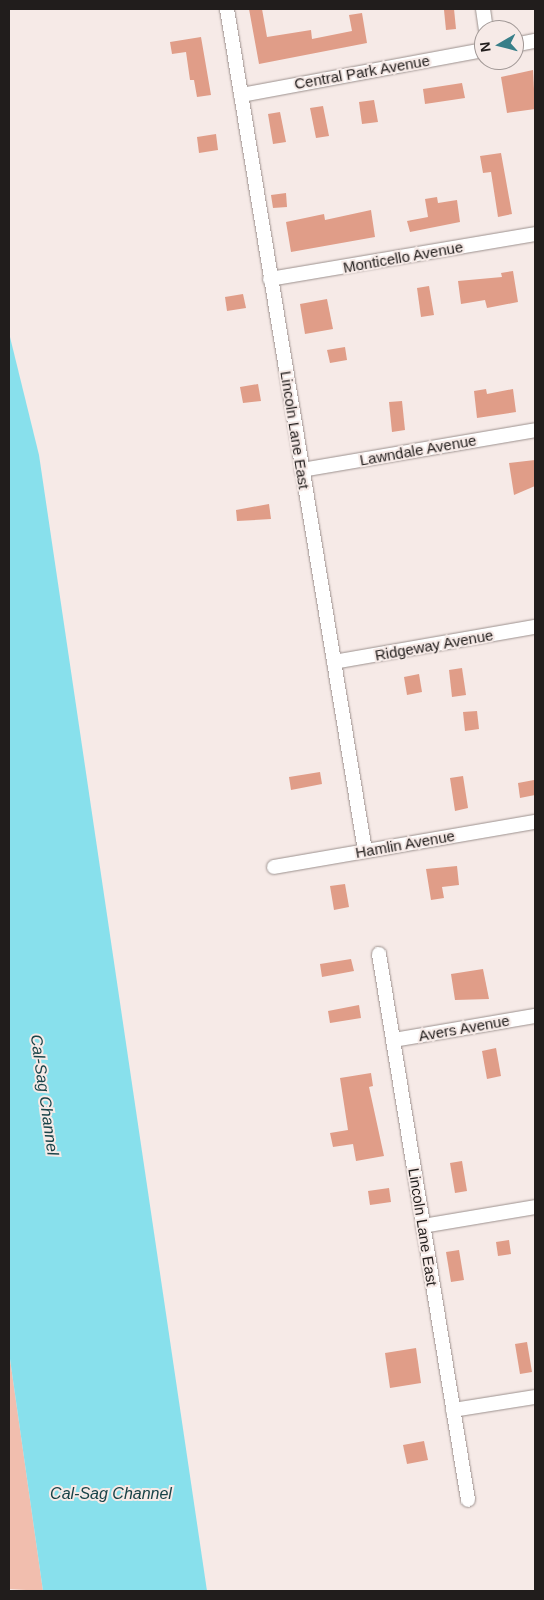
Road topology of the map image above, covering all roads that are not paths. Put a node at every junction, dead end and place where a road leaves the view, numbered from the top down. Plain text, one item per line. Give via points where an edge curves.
1 (227, 9) edge
2 (474, 52) edge
3 (241, 95) junction
4 (535, 234) edge
5 (270, 279) junction
6 (535, 430) edge
7 (302, 470) junction
8 (535, 627) edge
9 (334, 662) junction
10 (535, 822) edge
11 (365, 851) junction
12 (274, 867) dead end
13 (379, 954) dead end
14 (535, 1016) edge
15 (394, 1040) junction
16 (535, 1207) edge
17 (423, 1226) junction
18 (535, 1397) edge
19 (454, 1410) junction
20 (468, 1500) dead end

1 - 3 street, Lincoln Lane East
2 - 3 street, Central Park Avenue
3 - 5 street, Lincoln Lane East
4 - 5 street, Monticello Avenue
5 - 7 street, Lincoln Lane East
6 - 7 street, Lawndale Avenue
7 - 9 street, Lincoln Lane East
8 - 9 street, Ridgeway Avenue
9 - 11 street, Lincoln Lane East
10 - 11 street, Hamlin Avenue
11 - 12 street, Hamlin Avenue
13 - 15 street, Lincoln Lane East
14 - 15 street, Avers Avenue
15 - 17 street, Lincoln Lane East
16 - 17 street
17 - 19 street, Lincoln Lane East
18 - 19 street
19 - 20 street, Lincoln Lane East

